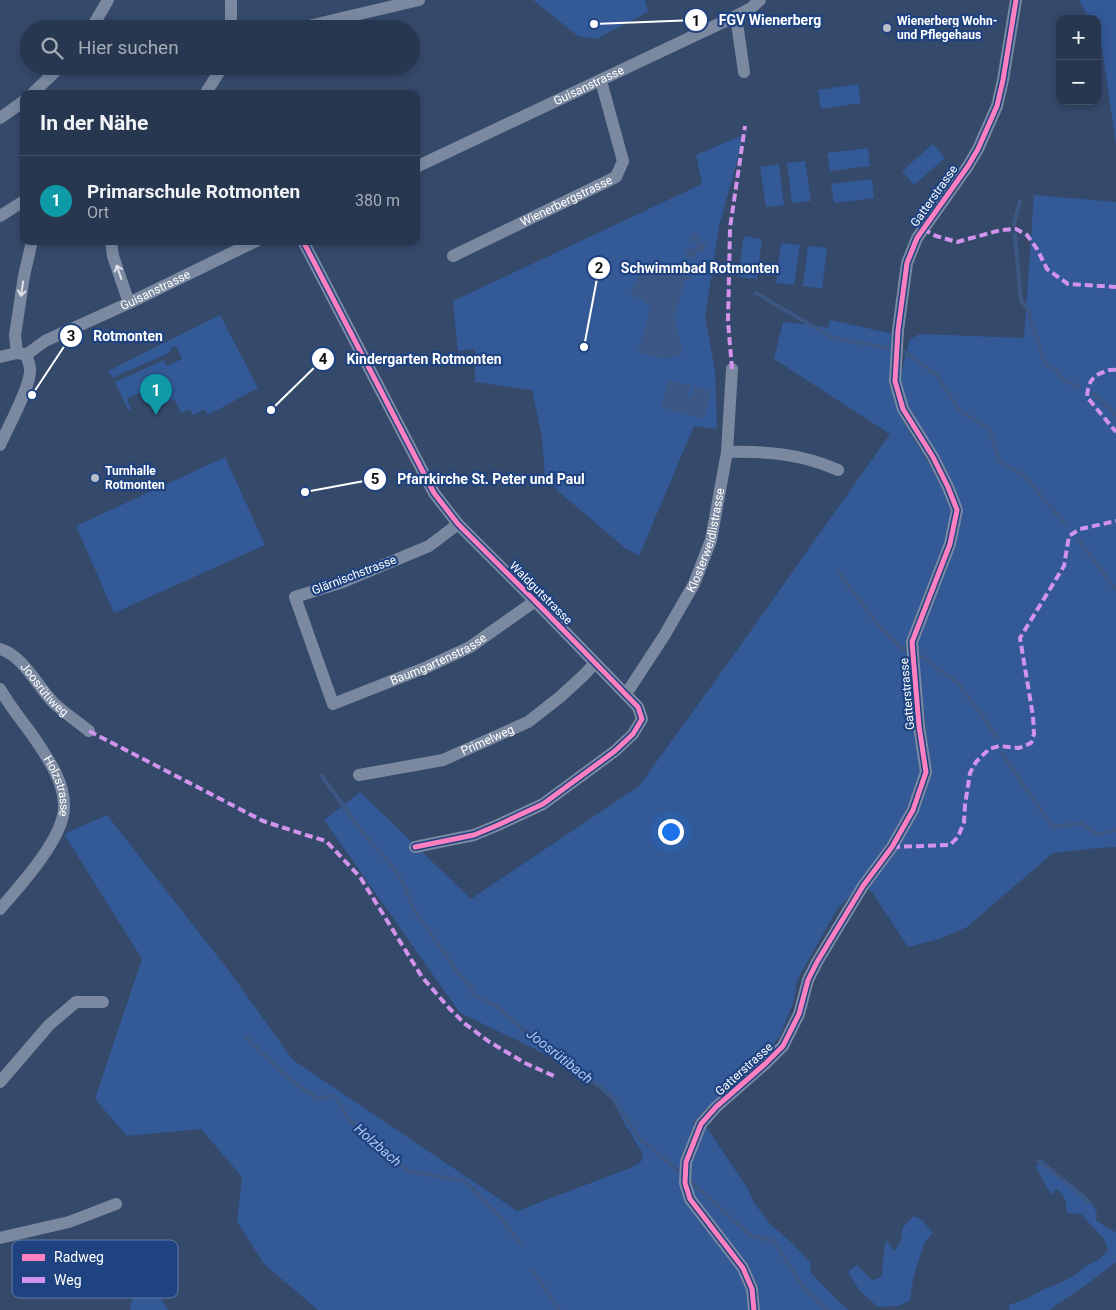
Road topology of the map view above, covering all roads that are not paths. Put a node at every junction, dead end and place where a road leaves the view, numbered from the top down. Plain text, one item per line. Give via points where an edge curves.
1 (108, 0) edge
2 (231, 0) edge
3 (419, 0) edge
4 (760, 0) edge
5 (1016, 0) edge
6 (736, 16) junction
7 (96, 20) edge
8 (231, 20) edge
9 (334, 20) edge
10 (744, 72) dead end
11 (52, 75) edge
12 (217, 75) edge
13 (601, 81) junction
14 (36, 90) edge
15 (208, 90) edge
16 (20, 103) edge
17 (0, 118) edge
18 (420, 165) edge
19 (20, 204) edge
20 (0, 216) edge
21 (31, 245) edge
22 (112, 245) edge
23 (248, 245) edge
24 (305, 245) edge
25 (453, 256) dead end
26 (129, 302) junction
27 (22, 354) junction
28 (0, 357) edge
29 (732, 369) dead end
30 (0, 445) edge
31 (727, 452) junction
32 (838, 470) dead end
33 (458, 524) junction
34 (536, 600) junction
35 (0, 649) edge
36 (595, 663) junction
37 (1, 692) edge
38 (626, 694) junction
39 (333, 704) joint
40 (89, 731) dead end
41 (360, 775) dead end
42 (415, 847) dead end
43 (0, 909) edge
44 (103, 1002) dead end
45 (0, 1082) edge
46 (116, 1204) dead end
47 (0, 1238) edge
48 (754, 1310) edge

1 - 7 street
2 - 8 street
3 - 9 street
4 - 6 street, Guisanstrasse
5 - 48 street, Gatterstrasse via 997,106 968,166 917,238 907,263 898,330 895,381 903,409 937,464 957,510 950,544 912,642 926,772 912,810 892,847 863,886 817,962 808,980 799,1014 783,1046 716,1107 702,1124 686,1162 685,1177 690,1199 743,1268 752,1289
6 - 10 street
6 - 13 street, Guisanstrasse
11 - 14 street
12 - 15 street
13 - 18 street, Guisanstrasse
13 - 25 street, Wienerbergstrasse via 623,161 616,177
16 - 17 street
19 - 20 street
21 -> 27 street via 15,334
26 -> 22 street
23 - 26 street, Guisanstrasse
24 - 33 street, Waldgutstrasse via 434,493
26 - 27 street, Guisanstrasse
27 - 28 street, Guisanstrasse
27 - 30 street via 29,376
29 - 31 street, Klosterweidlistrasse
31 - 32 street via 793,455
31 - 38 street, Klosterweidlistrasse via 711,540 694,584
33 - 34 street, Waldgutstrasse
33 - 39 street, Glärnischstrasse via 429,546 343,582 295,597
34 - 36 street, Waldgutstrasse
34 - 39 street, Baumgartenstrasse via 470,647
35 - 40 street, Joosrütiweg via 17,659 54,704
36 - 38 street, Waldgutstrasse
36 - 41 street, Primelweg via 528,722 444,760
37 - 43 street, Holzstrasse via 52,766 61,787 64,808 58,833 37,865
38 - 42 street, Waldgutstrasse via 638,707 642,720 633,734 543,804 474,835
44 - 45 street via 76,1002 49,1024
46 - 47 street via 68,1222

